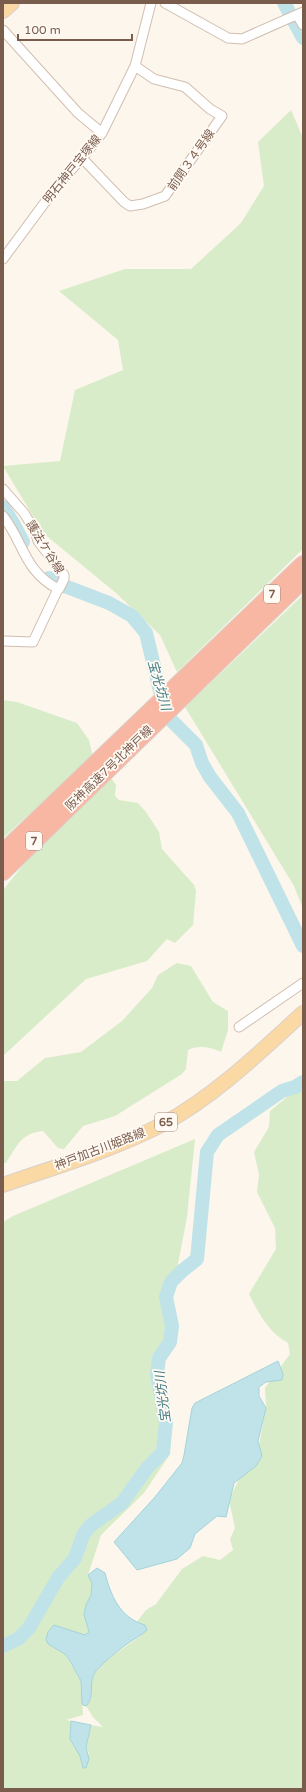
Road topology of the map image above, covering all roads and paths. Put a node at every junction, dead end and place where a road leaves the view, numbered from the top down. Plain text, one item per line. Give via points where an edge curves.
1 (12, 3) edge
2 (151, 3) edge
3 (165, 3) edge
4 (3, 10) edge
5 (296, 15) edge
6 (303, 25) edge
7 (3, 30) edge
8 (135, 66) junction
9 (102, 133) junction
10 (82, 158) junction
11 (3, 259) edge
12 (3, 489) edge
13 (3, 516) edge
14 (303, 564) edge
15 (303, 580) edge
16 (58, 589) dead end
17 (245, 628) junction
18 (3, 641) edge
19 (61, 806) junction
20 (3, 852) edge
21 (3, 872) edge
22 (303, 983) edge
23 (303, 1013) edge
24 (239, 1027) dead end
25 (3, 1186) edge

1 - 4 main road
2 - 8 street, 明石神戸宝塚線
3 - 5 street via 228,38 242,39
5 - 6 street
7 - 9 street via 78,112
8 - 9 street, 明石神戸宝塚線
8 - 10 street, 前開３４号線 via 154,79 184,87 222,116 165,196 143,204 130,206 124,202
9 - 10 street, 明石神戸宝塚線
10 - 11 street, 明石神戸宝塚線 via 60,182
12 - 16 street, 護法ケ谷線 via 24,513 38,541 64,575
13 - 18 street via 29,564 50,585 58,589 33,642
14 - 17 highway, 阪神高速7号北神戸線 / 7
15 - 17 highway, 阪神高速7号北神戸線 / 7
17 - 19 highway, 阪神高速7号北神戸線 / 7
19 - 20 highway, 阪神高速7号北神戸線 / 7
19 - 21 highway, 阪神高速7号北神戸線 / 7
22 - 24 street
23 - 25 main road, 神戸加古川姫路線 / 65 via 206,1097 166,1122 132,1138

